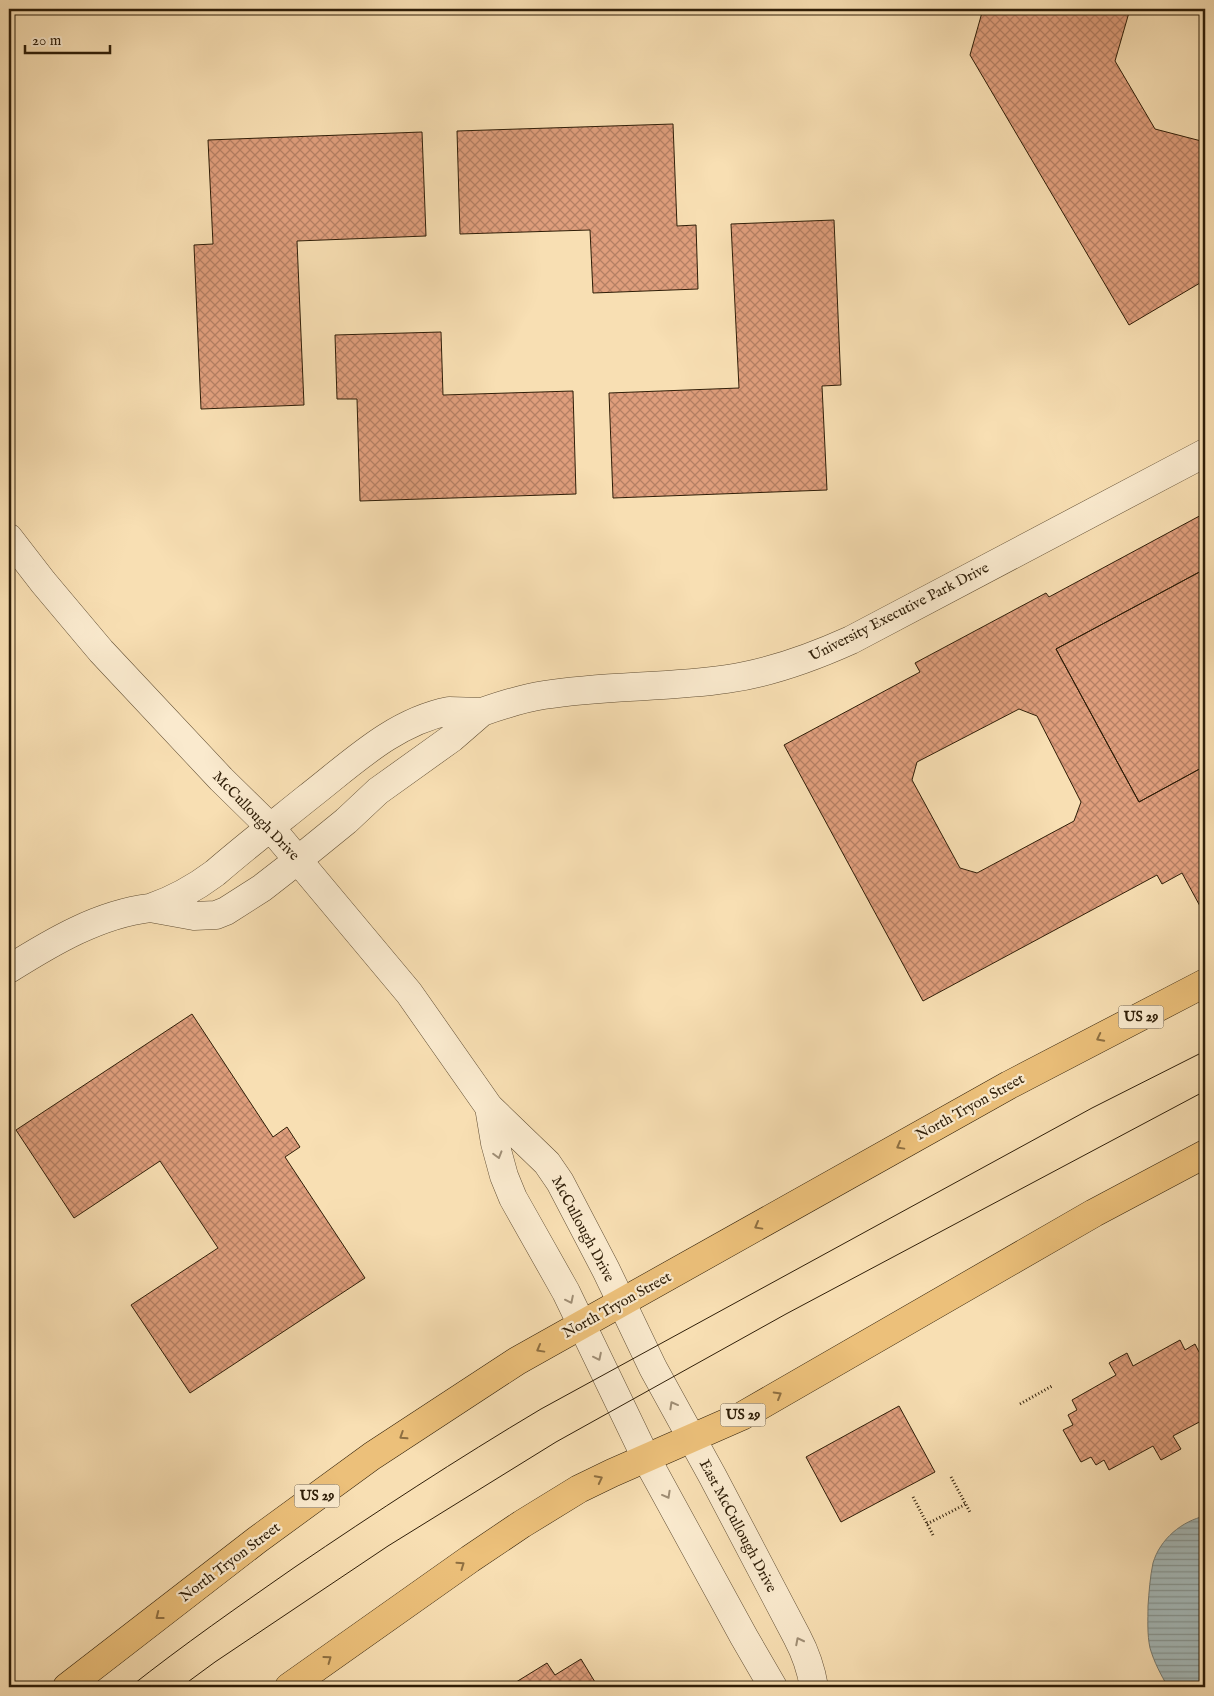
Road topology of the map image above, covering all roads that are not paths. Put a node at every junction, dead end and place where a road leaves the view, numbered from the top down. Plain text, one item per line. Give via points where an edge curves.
1 (1205, 452) edge
2 (9, 538) edge
3 (482, 712) junction
4 (271, 828) junction
5 (298, 860) junction
6 (150, 908) junction
7 (9, 969) edge
8 (1205, 983) edge
9 (489, 1107) junction
10 (1205, 1154) edge
11 (621, 1303) junction
12 (582, 1325) junction
13 (653, 1368) joint
14 (691, 1438) junction
15 (646, 1458) junction
16 (66, 1687) edge
17 (289, 1687) edge
18 (773, 1687) edge
19 (814, 1687) edge

1 - 3 street, University Executive Park Drive via 820,654 729,679 543,695
2 - 4 street, McCullough Drive via 101,651
3 - 4 street, University Executive Park Drive via 437,713 396,730
3 - 5 street, University Executive Park Drive via 452,738 378,791
4 - 5 street, McCullough Drive
4 - 6 street, University Executive Park Drive via 203,882
5 - 6 street, University Executive Park Drive via 262,888 216,915 194,916
5 - 9 street, McCullough Drive via 409,993
6 - 7 street, University Executive Park Drive via 118,913 86,926
8 -> 11 main road, North Tryon Street / US 29 via 1008,1085
9 - 11 street, McCullough Drive via 556,1176
9 -> 12 street, McCullough Drive via 504,1176
14 -> 10 main road, US 29 via 742,1416 1086,1218
11 - 12 main road, North Tryon Street / US 29
11 - 13 street, McCullough Drive
12 -> 15 street, McCullough Drive
12 -> 16 main road, North Tryon Street / US 29 via 517,1361 372,1456
14 -> 13 street, East McCullough Drive
14 - 15 main road, US 29
19 -> 14 street, East McCullough Drive via 807,1657
17 -> 15 main road, US 29 via 522,1524 579,1490
15 -> 18 street

